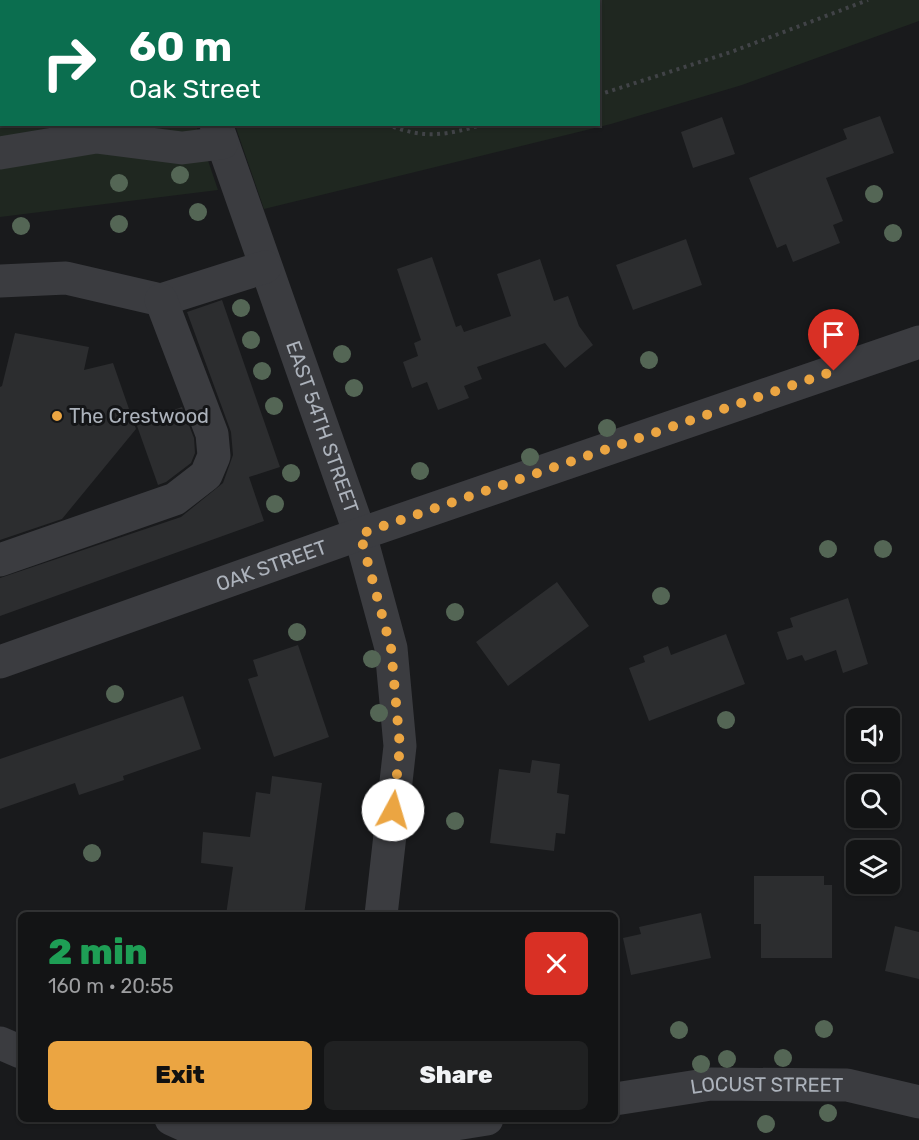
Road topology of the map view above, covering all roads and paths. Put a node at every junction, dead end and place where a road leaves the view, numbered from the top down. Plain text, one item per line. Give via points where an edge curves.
1 (868, 0) edge
2 (600, 93) edge
3 (390, 126) edge
4 (478, 126) edge
5 (219, 134) edge
6 (0, 153) edge
7 (265, 267) junction
8 (0, 281) edge
9 (161, 300) junction
10 (919, 342) edge
11 (360, 534) junction
12 (0, 560) edge
13 (0, 662) edge
14 (381, 912) edge
15 (0, 1043) edge
16 (18, 1052) edge
17 (618, 1099) edge
18 (919, 1102) edge
19 (468, 1122) edge
20 (191, 1129) edge
21 (368, 1130) edge

1 - 2 path via 731,52
3 - 4 path via 404,132 444,136
5 - 6 street via 182,148 96,137
5 - 7 street, EAST 54TH STREET
7 - 9 street
7 - 11 street, EAST 54TH STREET
8 - 9 street via 66,278
9 - 12 street via 212,434 214,456 206,475 175,499
10 - 11 street, OAK STREET
11 - 13 street, OAK STREET
11 - 14 street, EAST 54TH STREET via 391,648 400,747
15 - 16 street
17 - 18 street, LOCUST STREET via 711,1084 836,1085
19 - 21 street via 411,1131
20 - 21 street

